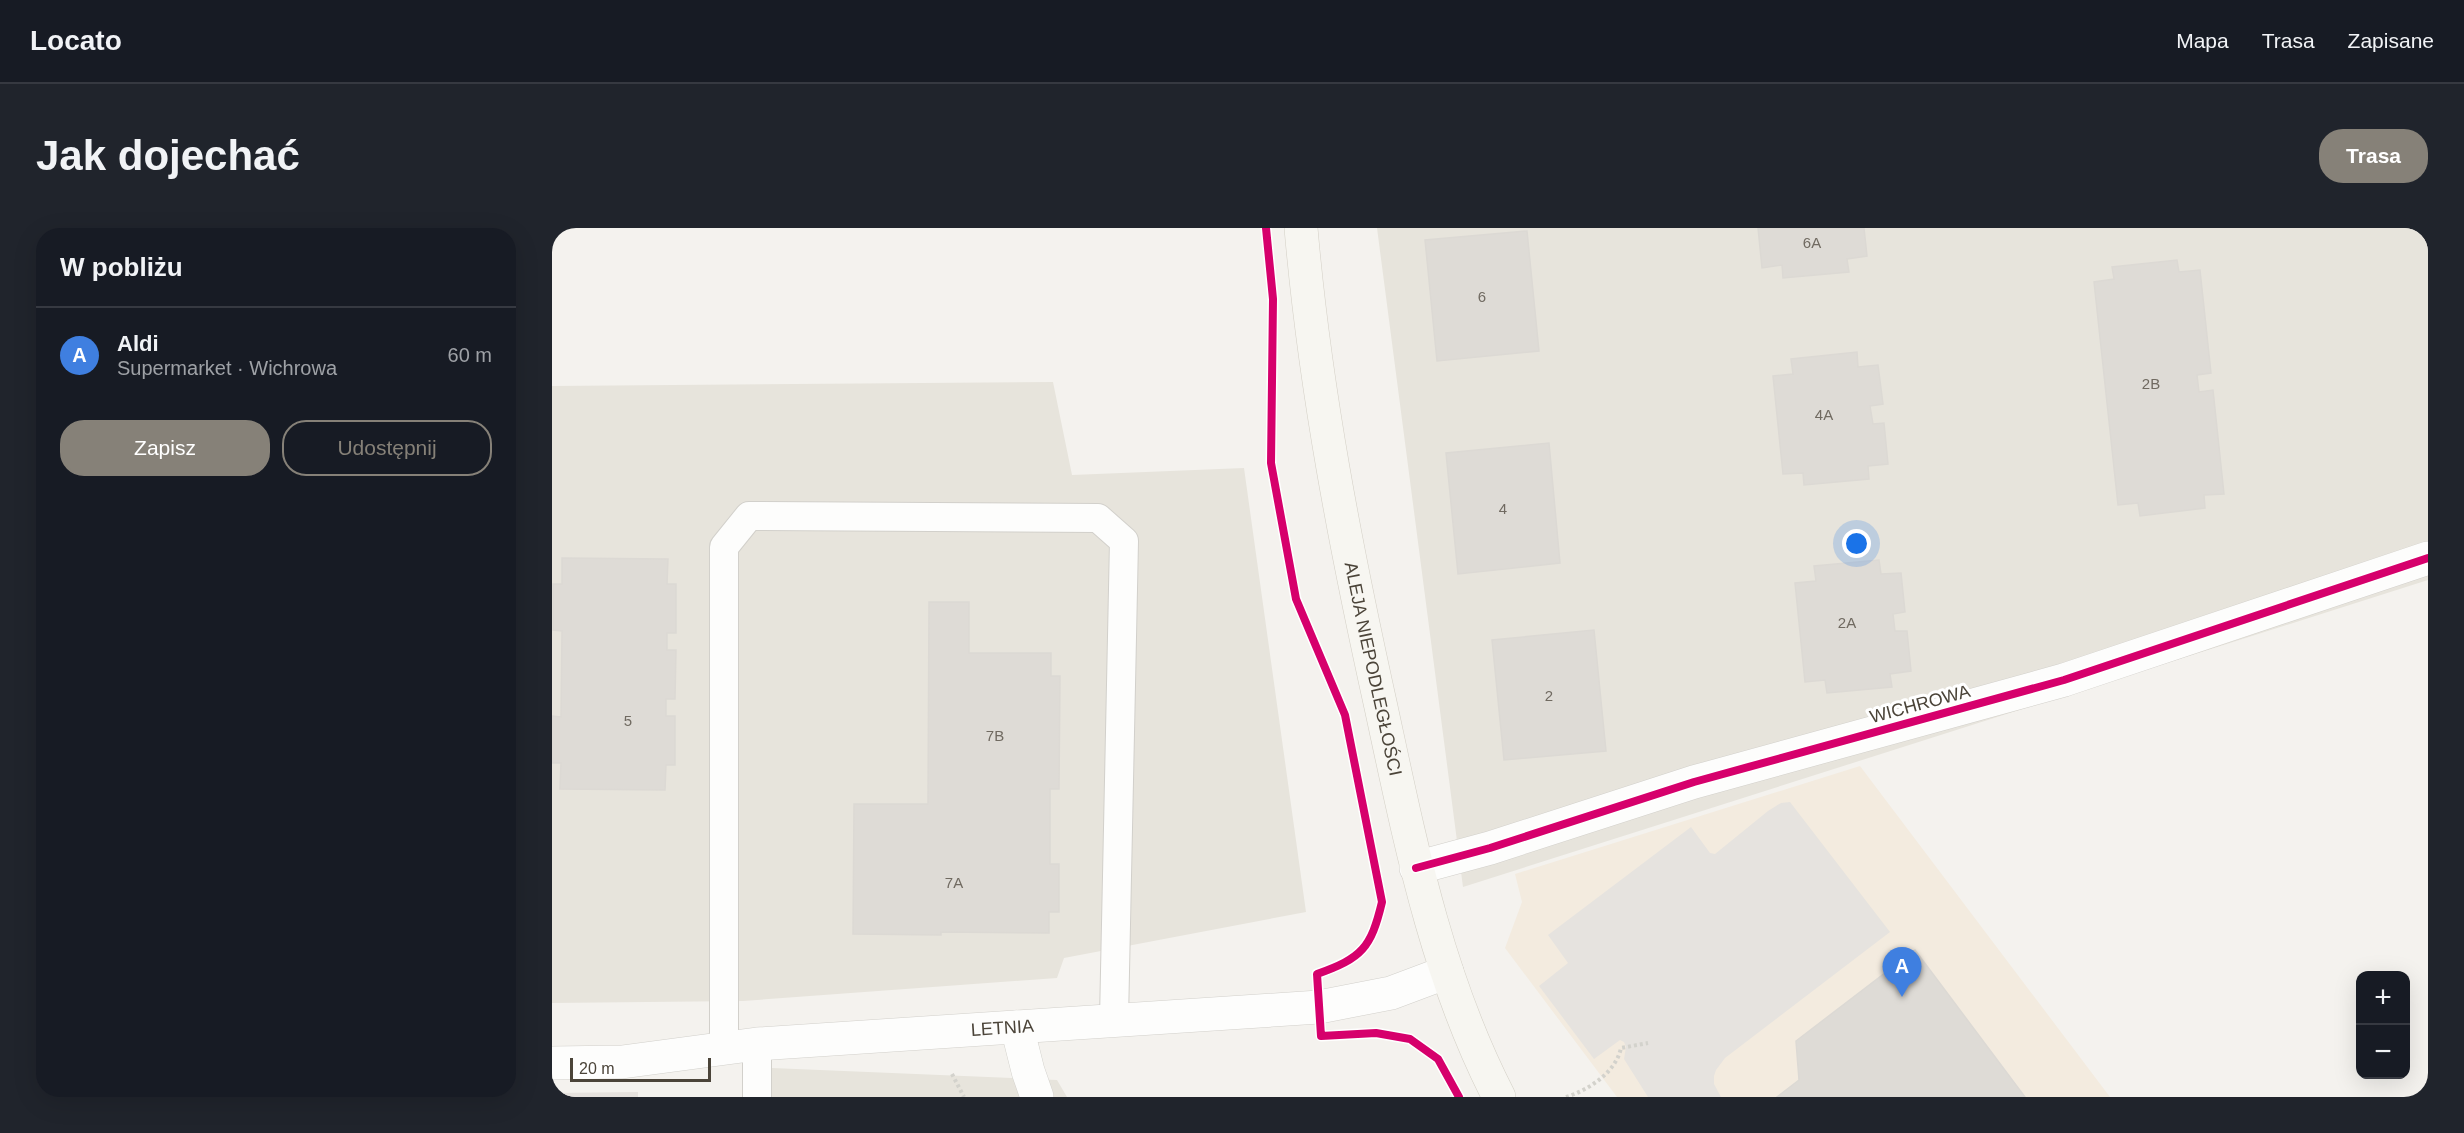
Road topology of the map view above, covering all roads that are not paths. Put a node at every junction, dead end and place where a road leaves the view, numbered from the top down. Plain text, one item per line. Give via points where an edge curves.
1 (1301, 228) edge
2 (2428, 558) edge
3 (1416, 868) junction
4 (1447, 972) junction
5 (1114, 1020) junction
6 (1017, 1027) junction
7 (757, 1044) junction
8 (724, 1049) junction
9 (552, 1063) edge
10 (757, 1097) edge
11 (1036, 1097) edge
12 (1499, 1097) edge

1 - 3 street, ALEJA NIEPODLEGŁOŚCI via 1343,529
2 - 3 street, WICHROWA via 2064,680 1694,782
3 - 4 street, ALEJA NIEPODLEGŁOŚCI
4 - 5 street, LETNIA via 1391,993 1319,1006
4 - 12 street, ALEJA NIEPODLEGŁOŚCI
5 - 6 street, LETNIA
5 - 8 lane via 1124,541 1098,518 749,516 724,547
6 - 7 street, LETNIA
6 - 11 street
7 - 8 street, LETNIA
7 - 10 lane
8 - 9 street, LETNIA via 622,1062

